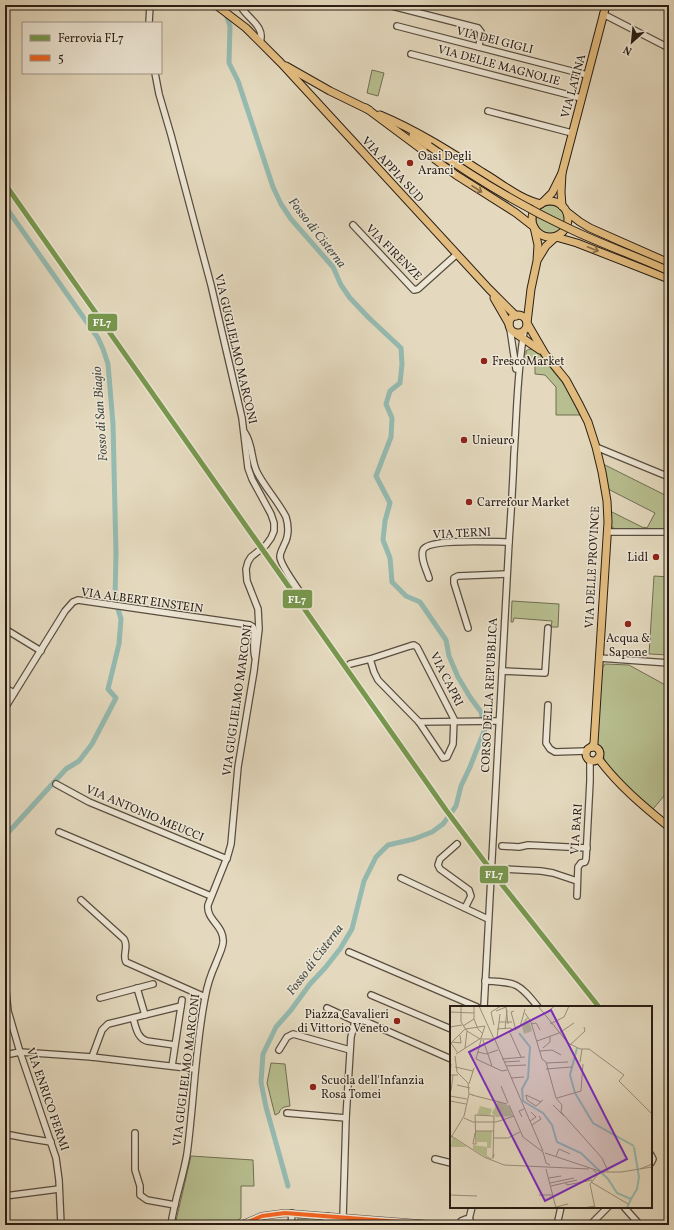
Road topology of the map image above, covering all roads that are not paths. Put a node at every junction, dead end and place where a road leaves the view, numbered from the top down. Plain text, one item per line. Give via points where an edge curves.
1 (150, 5) edge
2 (240, 5) edge
3 (388, 5) edge
4 (606, 5) edge
5 (219, 7) edge
6 (603, 14) junction
7 (149, 22) edge
8 (397, 26) dead end
9 (260, 42) junction
10 (479, 47) junction
11 (669, 48) edge
12 (411, 54) dead end
13 (281, 63) junction
14 (155, 74) edge
15 (587, 75) junction
16 (581, 98) junction
17 (366, 108) junction
18 (488, 111) dead end
19 (572, 132) junction
20 (562, 173) junction
21 (541, 204) junction
22 (562, 206) junction
23 (567, 212) junction
24 (353, 225) dead end
25 (534, 227) junction
26 (556, 237) junction
27 (457, 254) junction
28 (538, 261) junction
29 (669, 263) edge
30 (669, 271) edge
31 (669, 279) edge
32 (531, 289) junction
33 (489, 290) junction
34 (517, 316) junction
35 (527, 323) junction
36 (511, 329) junction
37 (523, 335) junction
38 (533, 344) junction
39 (545, 354) junction
40 (520, 356) junction
41 (517, 384) junction
42 (244, 431) junction
43 (596, 447) junction
44 (669, 477) edge
45 (607, 532) junction
46 (669, 532) edge
47 (509, 542) junction
48 (507, 574) junction
49 (429, 578) dead end
50 (304, 598) dead end
51 (468, 628) dead end
52 (548, 628) dead end
53 (5, 629) edge
54 (41, 651) junction
55 (598, 658) junction
56 (256, 659) junction
57 (370, 659) junction
58 (669, 663) edge
59 (350, 664) dead end
60 (502, 671) junction
61 (5, 688) edge
62 (14, 693) junction
63 (548, 705) dead end
64 (5, 708) edge
65 (455, 721) junction
66 (499, 721) junction
67 (419, 722) junction
68 (590, 749) junction
69 (598, 758) junction
70 (590, 760) junction
71 (56, 784) dead end
72 (669, 827) edge
73 (59, 832) dead end
74 (457, 844) dead end
75 (502, 846) dead end
76 (587, 848) junction
77 (227, 859) junction
78 (501, 869) dead end
79 (401, 878) dead end
80 (577, 881) junction
81 (211, 896) junction
82 (577, 896) dead end
83 (80, 900) dead end
84 (465, 908) junction
85 (488, 919) junction
86 (350, 952) dead end
87 (485, 981) junction
88 (5, 982) edge
89 (153, 984) dead end
90 (137, 988) junction
91 (6, 991) edge
92 (371, 995) dead end
93 (205, 997) junction
94 (100, 998) dead end
95 (475, 1006) edge
96 (484, 1006) edge
97 (537, 1006) edge
98 (327, 1008) dead end
99 (145, 1015) junction
100 (133, 1018) junction
101 (355, 1021) junction
102 (450, 1029) edge
103 (175, 1044) junction
104 (279, 1050) dead end
105 (350, 1050) junction
106 (20, 1052) junction
107 (5, 1054) edge
108 (92, 1057) junction
109 (450, 1059) edge
110 (172, 1066) junction
111 (195, 1069) junction
112 (287, 1113) dead end
113 (346, 1118) junction
114 (5, 1134) edge
115 (135, 1134) dead end
116 (51, 1142) junction
117 (435, 1159) dead end
118 (450, 1163) edge
119 (59, 1189) junction
120 (5, 1196) edge
121 (175, 1205) junction
122 (472, 1208) edge
123 (561, 1208) edge
124 (607, 1208) edge
125 (625, 1208) edge
126 (292, 1213) junction
127 (327, 1216) junction
128 (343, 1217) junction
129 (470, 1222) edge
130 (61, 1225) edge
131 (172, 1225) edge
132 (241, 1225) edge
133 (291, 1225) edge
134 (325, 1225) edge
135 (439, 1225) edge
136 (460, 1225) edge
137 (557, 1225) edge
138 (590, 1225) edge
139 (640, 1225) edge

1 - 7 street
2 - 9 street via 261,31
3 - 10 street via 478,28 482,32
4 - 6 main road, VIA LATINA
5 - 9 main road
6 - 11 street
6 - 15 main road, VIA LATINA
8 - 10 street, VIA DEI GIGLI
9 - 13 main road
10 - 15 street, VIA DEI GIGLI
12 - 16 street, VIA DELLE MAGNOLIE
13 - 17 main road
13 - 27 main road, VIA APPIA SUD
14 - 42 street, VIA GUGLIELMO MARCONI via 211,284
15 - 16 main road, VIA LATINA
16 - 19 main road, VIA LATINA
17 - 21 main road via 418,134 515,193
17 -> 25 main road via 456,175
17 - 30 main road, bridge via 528,208 581,234
18 - 19 street
19 - 20 main road, VIA LATINA
20 - 21 main road, VIA LATINA via 552,193
20 - 22 main road, VIA LATINA
21 - 22 main road via 554,202
21 - 25 main road, VIA LATINA via 533,214
22 - 23 main road
23 - 26 main road, VIA LATINA via 567,227
23 - 29 main road via 584,225
24 - 27 street, VIA FIRENZE via 414,290
25 - 26 main road via 536,232 545,237
25 - 28 main road, VIA LATINA
26 - 28 main road, VIA LATINA via 544,249
26 -> 31 main road
27 - 33 main road, VIA APPIA SUD
28 - 32 main road, VIA LATINA
32 - 34 main road, VIA LATINA
32 - 35 main road, VIA LATINA
33 - 34 main road, VIA APPIA SUD
33 - 36 main road, VIA APPIA SUD
34 - 35 main road, VIA APPIA SUD via 524,318
34 - 36 main road, VIA LATINA via 511,318
35 - 37 main road, VIA LATINA
35 - 39 main road, VIA DELLE PROVINCE
36 - 37 main road
36 - 41 street, CORSO DELLA REPUBBLICA
37 - 38 main road, VIA DELLE PROVINCE
37 - 40 street, CORSO DELLA REPUBBLICA
38 - 39 main road, VIA DELLE PROVINCE
38 - 40 street
39 - 43 main road, VIA DELLE PROVINCE via 575,396 585,415
40 - 41 street, CORSO DELLA REPUBBLICA
41 - 47 street, CORSO DELLA REPUBBLICA
42 - 50 street via 257,473 286,517 288,533 281,559
42 - 56 street, VIA GUGLIELMO MARCONI via 250,474 274,521 270,541 249,560 246,571 247,582 259,613
43 - 44 street
43 - 45 main road, VIA DELLE PROVINCE via 606,493
45 - 46 street
45 - 55 main road, VIA DELLE PROVINCE
47 - 48 street, CORSO DELLA REPUBBLICA
47 - 49 street, VIA TERNI via 458,542 427,547 422,555
48 - 51 street via 454,578
48 - 60 street, CORSO DELLA REPUBBLICA
52 - 60 street via 545,673
53 - 54 street
54 - 56 street, VIA ALBERT EINSTEIN via 68,608 73,602 81,600 250,625 254,629 253,650
54 - 62 street, VIA ALBERT EINSTEIN
55 - 58 street
55 - 68 main road, VIA DELLE PROVINCE via 594,743
56 - 77 street, VIA GUGLIELMO MARCONI via 238,767 232,841
57 - 59 street, VIA CAPRI
57 - 65 street, VIA CAPRI via 411,645 417,647
57 - 67 street via 378,680
60 - 66 street, CORSO DELLA REPUBBLICA
61 - 62 street
62 - 64 street, VIA ALBERT EINSTEIN
63 - 68 street via 548,748 555,752
65 - 66 street
65 - 67 street
65 - 67 street via 449,755 444,758
66 - 85 street, CORSO DELLA REPUBBLICA
68 - 69 main road via 596,748 599,752
68 - 70 main road via 586,755
69 - 70 main road
69 - 72 main road via 631,795
70 - 76 street, VIA BARI
71 - 77 street, VIA ANTONIO MEUCCI via 92,803
73 - 81 street
74 - 84 street via 438,865 471,893
75 - 76 street
76 - 80 street, VIA BARI via 586,861 579,865
77 - 81 street, VIA GUGLIELMO MARCONI
78 - 80 street via 545,871
79 - 84 street
80 - 82 street, VIA BARI
81 - 93 street, VIA GUGLIELMO MARCONI via 209,914 220,930 223,942
83 - 93 street via 125,940 126,962
84 - 85 street
85 - 87 street, CORSO DELLA REPUBBLICA
86 - 95 street
87 - 96 street, CORSO DELLA REPUBBLICA
87 - 97 street via 515,984 525,991
88 - 91 street, VIA ENRICO FERMI
89 - 90 street
90 - 94 street
90 - 99 street
91 - 106 street, VIA ENRICO FERMI via 8,1011
92 - 102 street
93 - 111 street, VIA GUGLIELMO MARCONI
98 - 101 street
99 - 100 street
99 - 103 street via 181,1003
100 - 103 street via 142,1040
100 - 108 street via 105,1026
101 - 105 street
101 - 109 street via 365,1021
103 - 110 street
104 - 105 street via 286,1037 293,1034
105 - 113 street
106 - 107 street
106 - 108 street
106 - 116 street, VIA ENRICO FERMI
108 - 110 street
110 - 111 street
111 - 121 street, VIA GUGLIELMO MARCONI via 186,1160
112 - 113 street
113 - 128 street
114 - 116 street
115 - 121 street via 135,1172 140,1186 140,1196
116 - 119 street, VIA ENRICO FERMI via 57,1163
117 - 118 street
119 - 120 street
119 - 130 street, VIA ENRICO FERMI
121 - 131 street, VIA GUGLIELMO MARCONI
122 - 129 street
123 - 137 street
124 - 138 street
125 - 139 street
126 - 127 street
126 - 132 street via 267,1215
126 - 133 street
127 - 128 street
127 - 134 street
128 - 135 street
129 - 136 street via 464,1219

